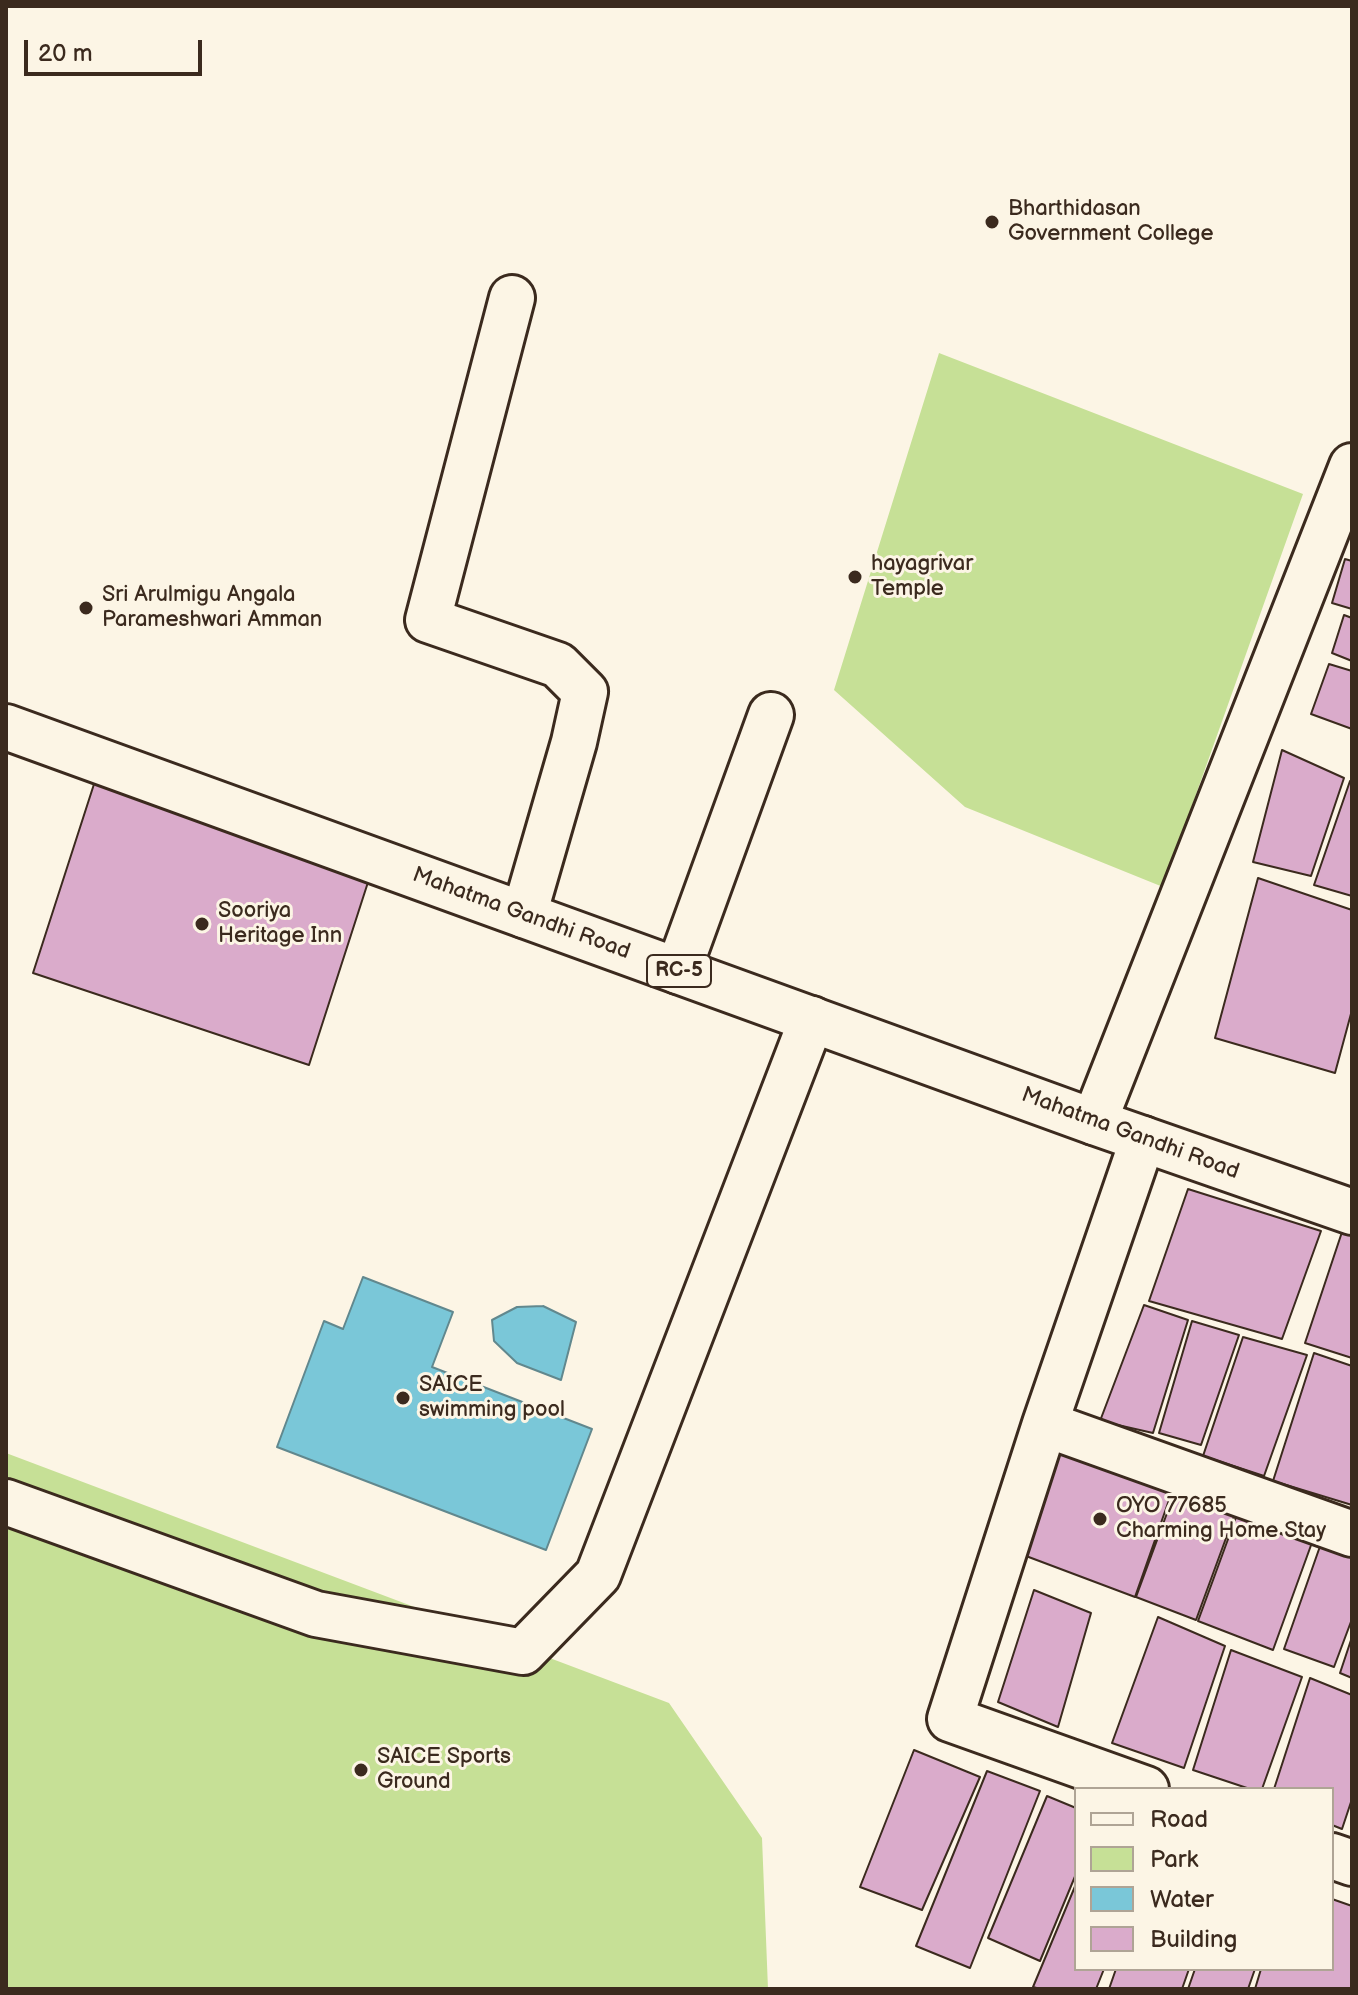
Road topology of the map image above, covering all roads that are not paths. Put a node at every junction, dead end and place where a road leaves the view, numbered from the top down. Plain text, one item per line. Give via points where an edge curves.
1 (512, 298) dead end
2 (1352, 466) edge
3 (771, 715) dead end
4 (6, 727) edge
5 (524, 915) junction
6 (678, 971) junction
7 (812, 1019) junction
8 (1094, 1122) junction
9 (1143, 1139) junction
10 (1352, 1212) edge
11 (1045, 1424) junction
12 (6, 1502) edge
13 (1352, 1534) edge
14 (1140, 1787) edge

1 - 5 street via 428,620 558,665 585,692
2 - 8 street
3 - 6 street
4 - 5 street, Mahatma Gandhi Road / RC-5
5 - 6 street, Mahatma Gandhi Road / RC-5
6 - 7 street, Mahatma Gandhi Road / RC-5
7 - 8 street, Mahatma Gandhi Road / RC-5
7 - 12 street via 598,1575 523,1652 316,1614
8 - 9 street, Mahatma Gandhi Road / RC-5
9 - 10 street, Mahatma Gandhi Road / RC-5
9 - 11 street
11 - 13 street
11 - 14 street via 950,1719

